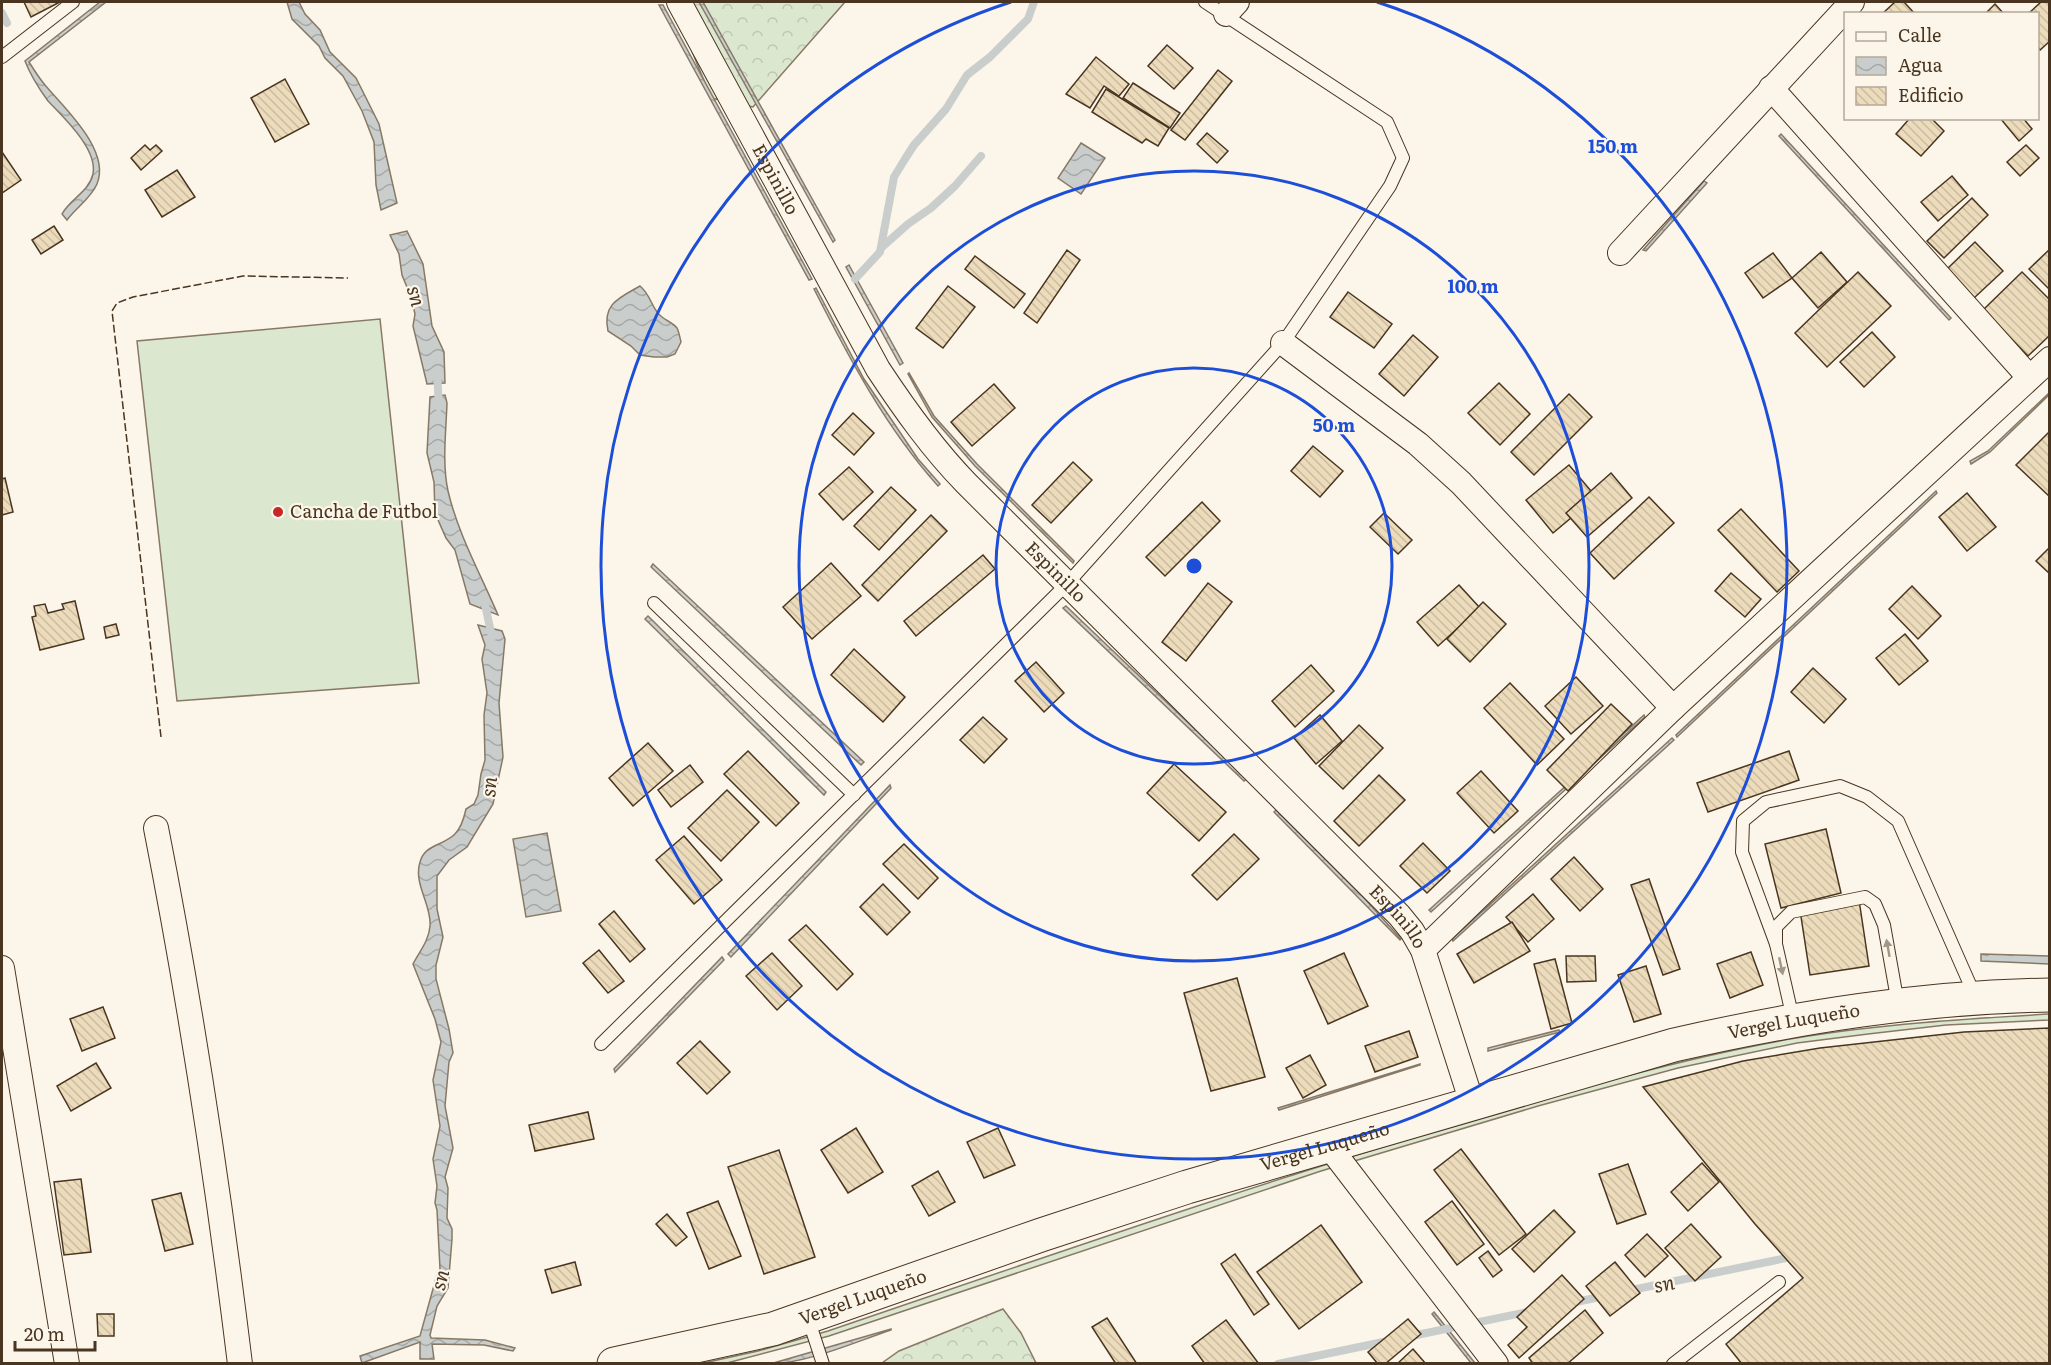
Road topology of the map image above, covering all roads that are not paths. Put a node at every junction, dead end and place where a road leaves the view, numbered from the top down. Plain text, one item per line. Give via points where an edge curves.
1 (73, 2) edge
2 (679, 2) edge
3 (1205, 2) edge
4 (1852, 2) edge
5 (1232, 8) edge
6 (2, 57) edge
7 (1771, 88) junction
8 (1620, 253) dead end
9 (1283, 343) junction
10 (2049, 359) edge
11 (2029, 378) junction
12 (1067, 584) junction
13 (654, 603) dead end
14 (1673, 708) junction
15 (854, 795) junction
16 (156, 828) dead end
17 (1776, 944) junction
18 (1423, 950) junction
19 (2, 968) edge
20 (2049, 995) edge
21 (1977, 999) junction
22 (1898, 1005) junction
23 (1793, 1021) junction
24 (602, 1044) dead end
25 (1472, 1103) junction
26 (1328, 1145) junction
27 (1779, 1282) dead end
28 (807, 1317) junction
29 (67, 1364) edge
30 (240, 1364) edge
31 (614, 1364) edge
32 (823, 1364) edge
33 (1496, 1364) edge
34 (1673, 1364) edge

1 - 6 lane
2 - 12 street, Espinillo via 873,358 908,414 938,453
3 - 5 lane
4 - 7 street
5 - 9 lane via 1388,122 1403,158 1390,186
7 - 8 street
7 - 11 street
9 - 12 lane
9 - 14 street via 1418,444 1461,483
10 - 11 street
11 - 14 street
12 - 15 lane
12 - 18 street, Espinillo via 1399,915
13 - 15 lane
14 - 18 street
15 - 24 lane
16 - 30 street via 205,1102
17 - 21 lane via 1742,852 1743,821 1766,802 1840,786 1867,797 1898,821
22 -> 17 lane via 1884,925 1871,900 1865,897 1791,912 1776,927
17 -> 23 lane
18 - 25 street, Espinillo
19 - 29 street
20 - 21 main road, Vergel Luqueño
21 - 22 main road, Vergel Luqueño
22 - 23 main road, Vergel Luqueño
23 - 25 main road, Vergel Luqueño via 1674,1045
25 - 26 main road, Vergel Luqueño
26 - 28 main road, Vergel Luqueño via 1052,1231
26 - 33 street
27 - 34 lane
28 - 31 main road, Vergel Luqueño via 773,1329
28 - 32 lane

